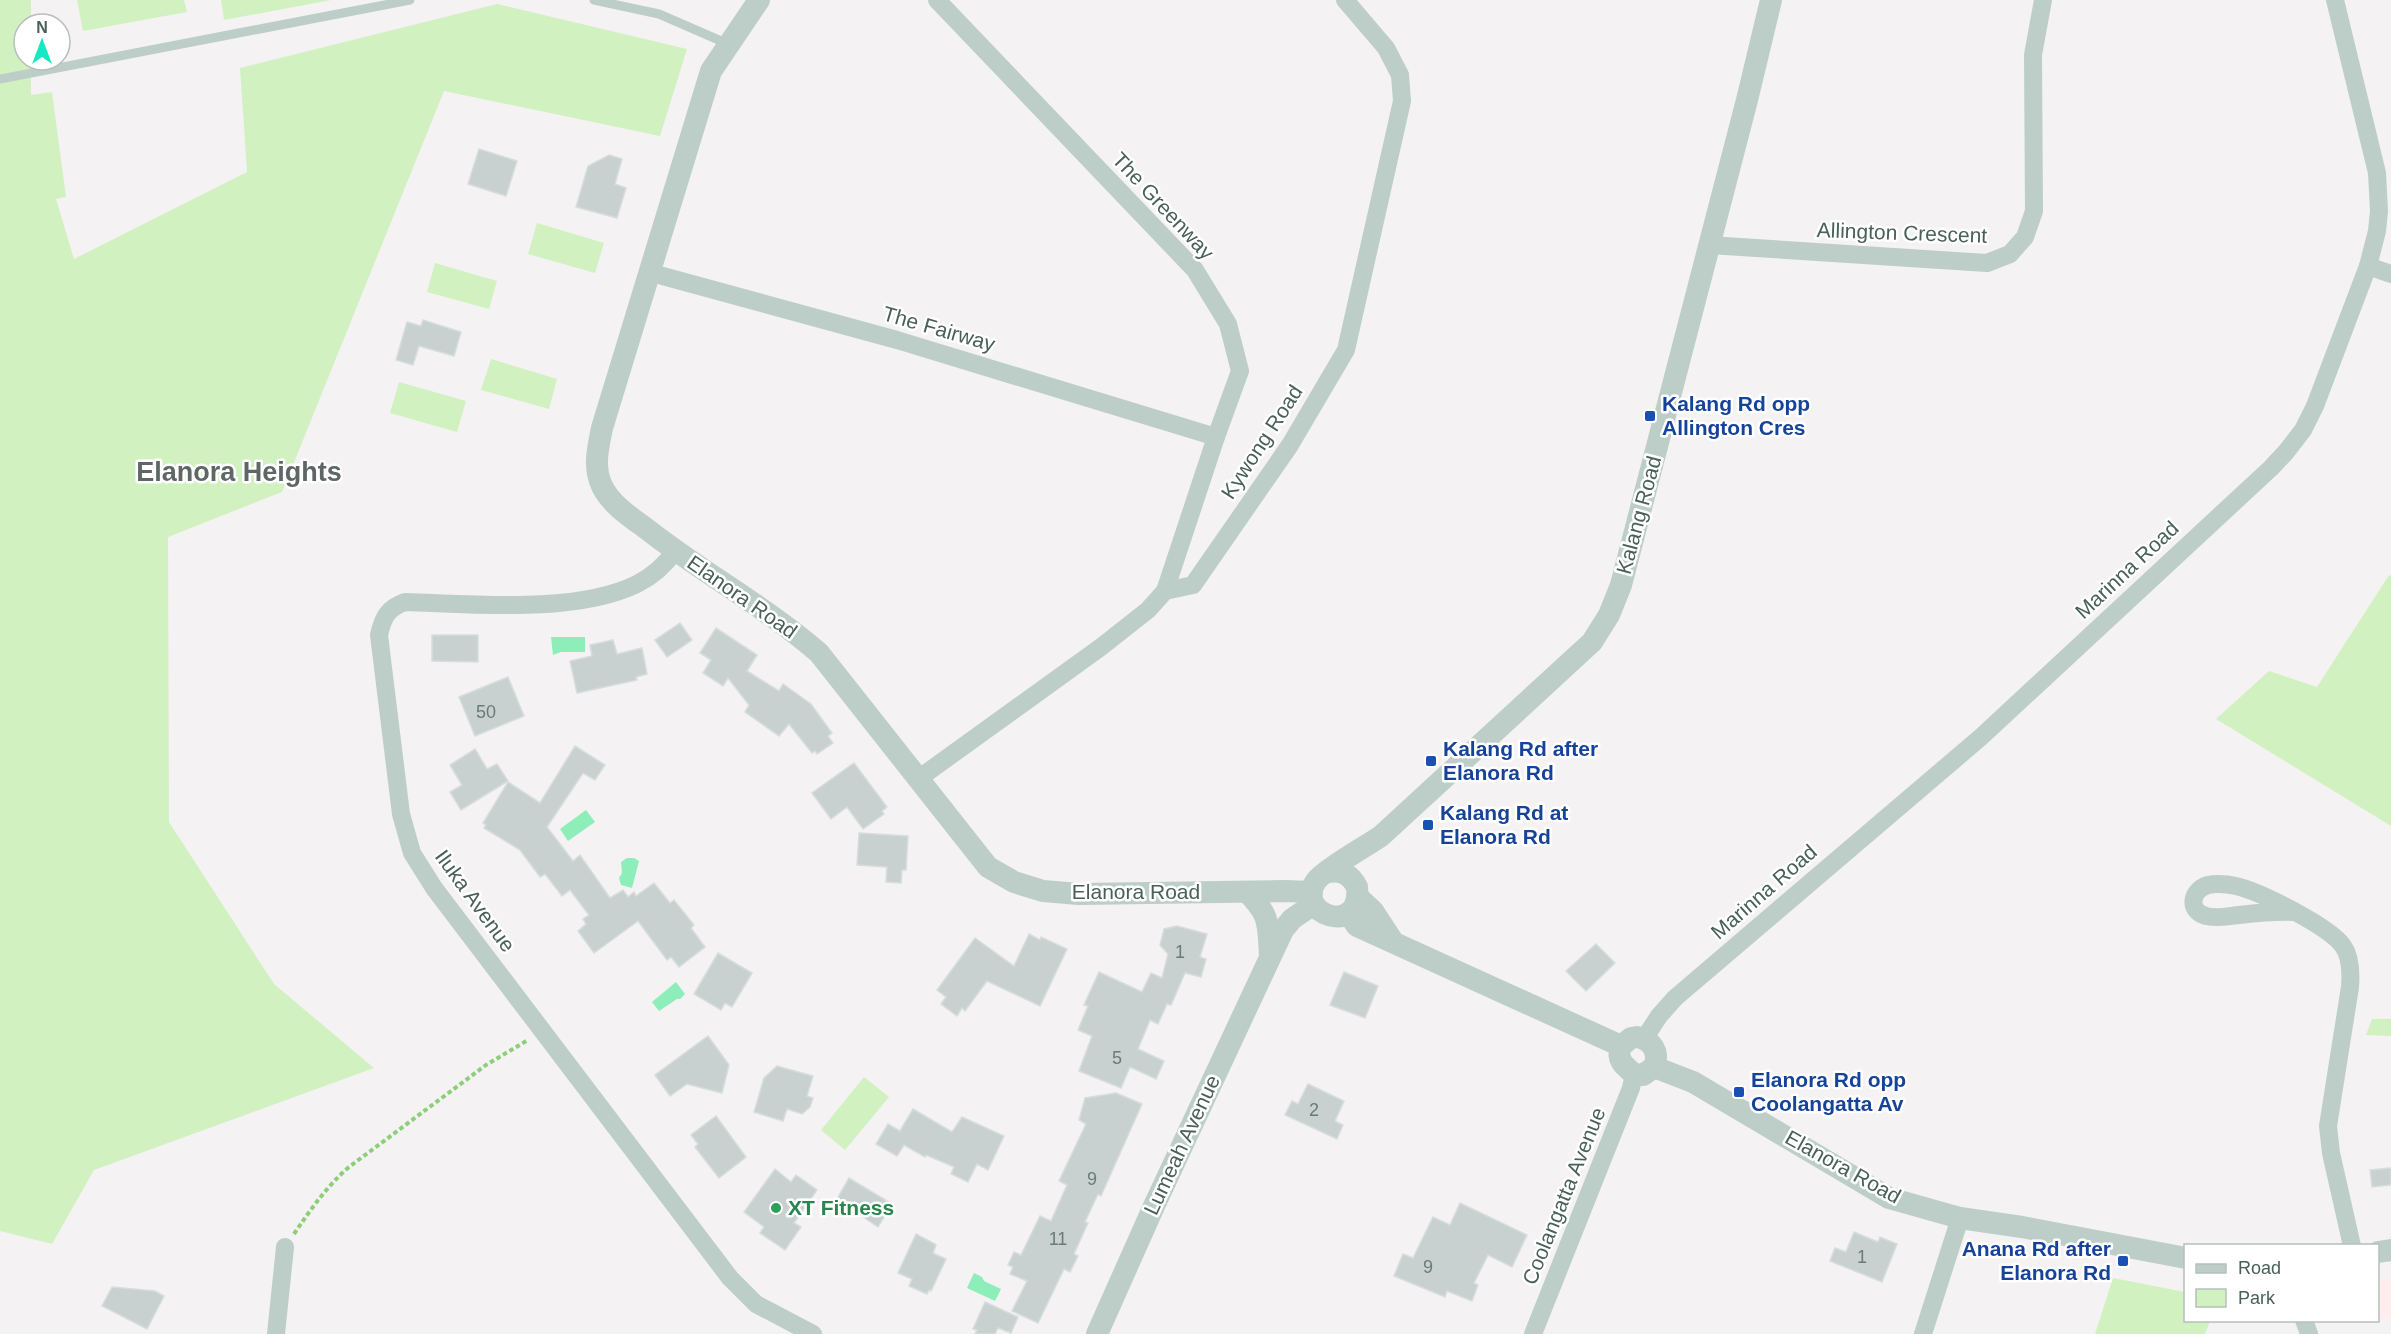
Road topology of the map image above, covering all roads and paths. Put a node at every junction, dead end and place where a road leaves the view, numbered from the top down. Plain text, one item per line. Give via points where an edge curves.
1 (410, 0) edge
2 (594, 0) edge
3 (759, 0) edge
4 (938, 0) edge
5 (1345, 0) edge
6 (1771, 0) edge
7 (2043, 0) edge
8 (2335, 0) edge
9 (728, 44) junction
10 (0, 79) edge
11 (1709, 245) junction
12 (2368, 266) junction
13 (648, 272) junction
14 (2391, 274) edge
15 (1216, 437) junction
16 (675, 552) junction
17 (1165, 591) junction
18 (918, 779) junction
19 (1382, 836) junction
20 (1328, 872) junction
21 (1247, 892) junction
22 (1353, 896) junction
23 (1313, 898) junction
24 (2294, 912) dead end
25 (1270, 957) junction
26 (1644, 1038) junction
27 (528, 1040) dead end
28 (1622, 1046) junction
29 (1644, 1071) junction
30 (1960, 1218) junction
31 (302, 1223) dead end
32 (2352, 1244) edge
33 (285, 1247) dead end
34 (2184, 1258) edge
35 (276, 1334) edge
36 (813, 1334) edge
37 (1097, 1334) edge
38 (1533, 1334) edge
39 (1923, 1334) edge

1 - 10 lane
2 - 9 lane via 659,14
3 - 9 street, Elanora Road
4 - 15 street, The Greenway via 1195,270 1228,324 1240,371
5 - 17 street, Kywong Road via 1386,48 1401,75 1402,101 1346,350 1290,445 1193,585
6 - 11 street, Kalang Road
7 - 11 street, Allington Crescent via 2033,56 2034,211 2025,237 2010,254 1987,263
8 - 12 street, Marinna Road via 2377,173 2379,211
9 - 13 street, Elanora Road via 711,71
11 - 19 street, Kalang Road via 1621,585 1609,615 1592,642
12 - 14 street
12 - 26 street, Marinna Road via 2315,406 2286,452 1981,737 1675,998
13 - 15 street, The Fairway via 897,340
13 - 16 street, Elanora Road via 602,428 596,463 602,487 617,505
15 - 17 street, The Greenway
16 - 18 street, Elanora Road via 819,653
16 - 36 street, Iluka Avenue via 663,567 637,584 595,597 538,605 405,602 394,606 386,614 378,635 400,814 411,853 434,888 730,1278 756,1304
17 - 18 street via 1148,610 1101,647
18 - 21 street, Elanora Road via 987,867 1014,882 1043,891 1080,894
19 - 20 street, Kalang Road
19 - 22 street, Kalang Road
20 - 22 street via 1341,871
20 - 23 street via 1317,879
21 - 23 street, Elanora Road
21 - 25 street via 1264,910
22 - 23 street via 1339,917 1320,912
22 - 28 street via 1357,926
23 - 25 street via 1283,930
24 - 32 street via 2327,929 2345,949 2349,962 2350,987 2328,1126
25 - 37 street, Lumeah Avenue
26 - 28 street via 1631,1038
26 - 29 street via 1656,1053
27 - 31 path via 486,1065 349,1167 330,1184
28 - 29 street via 1622,1064
29 - 30 street, Elanora Road via 1693,1082 1889,1198
29 - 38 street, Coolangatta Avenue via 1631,1088
30 - 34 street, Elanora Road
30 - 39 street
33 - 35 street

